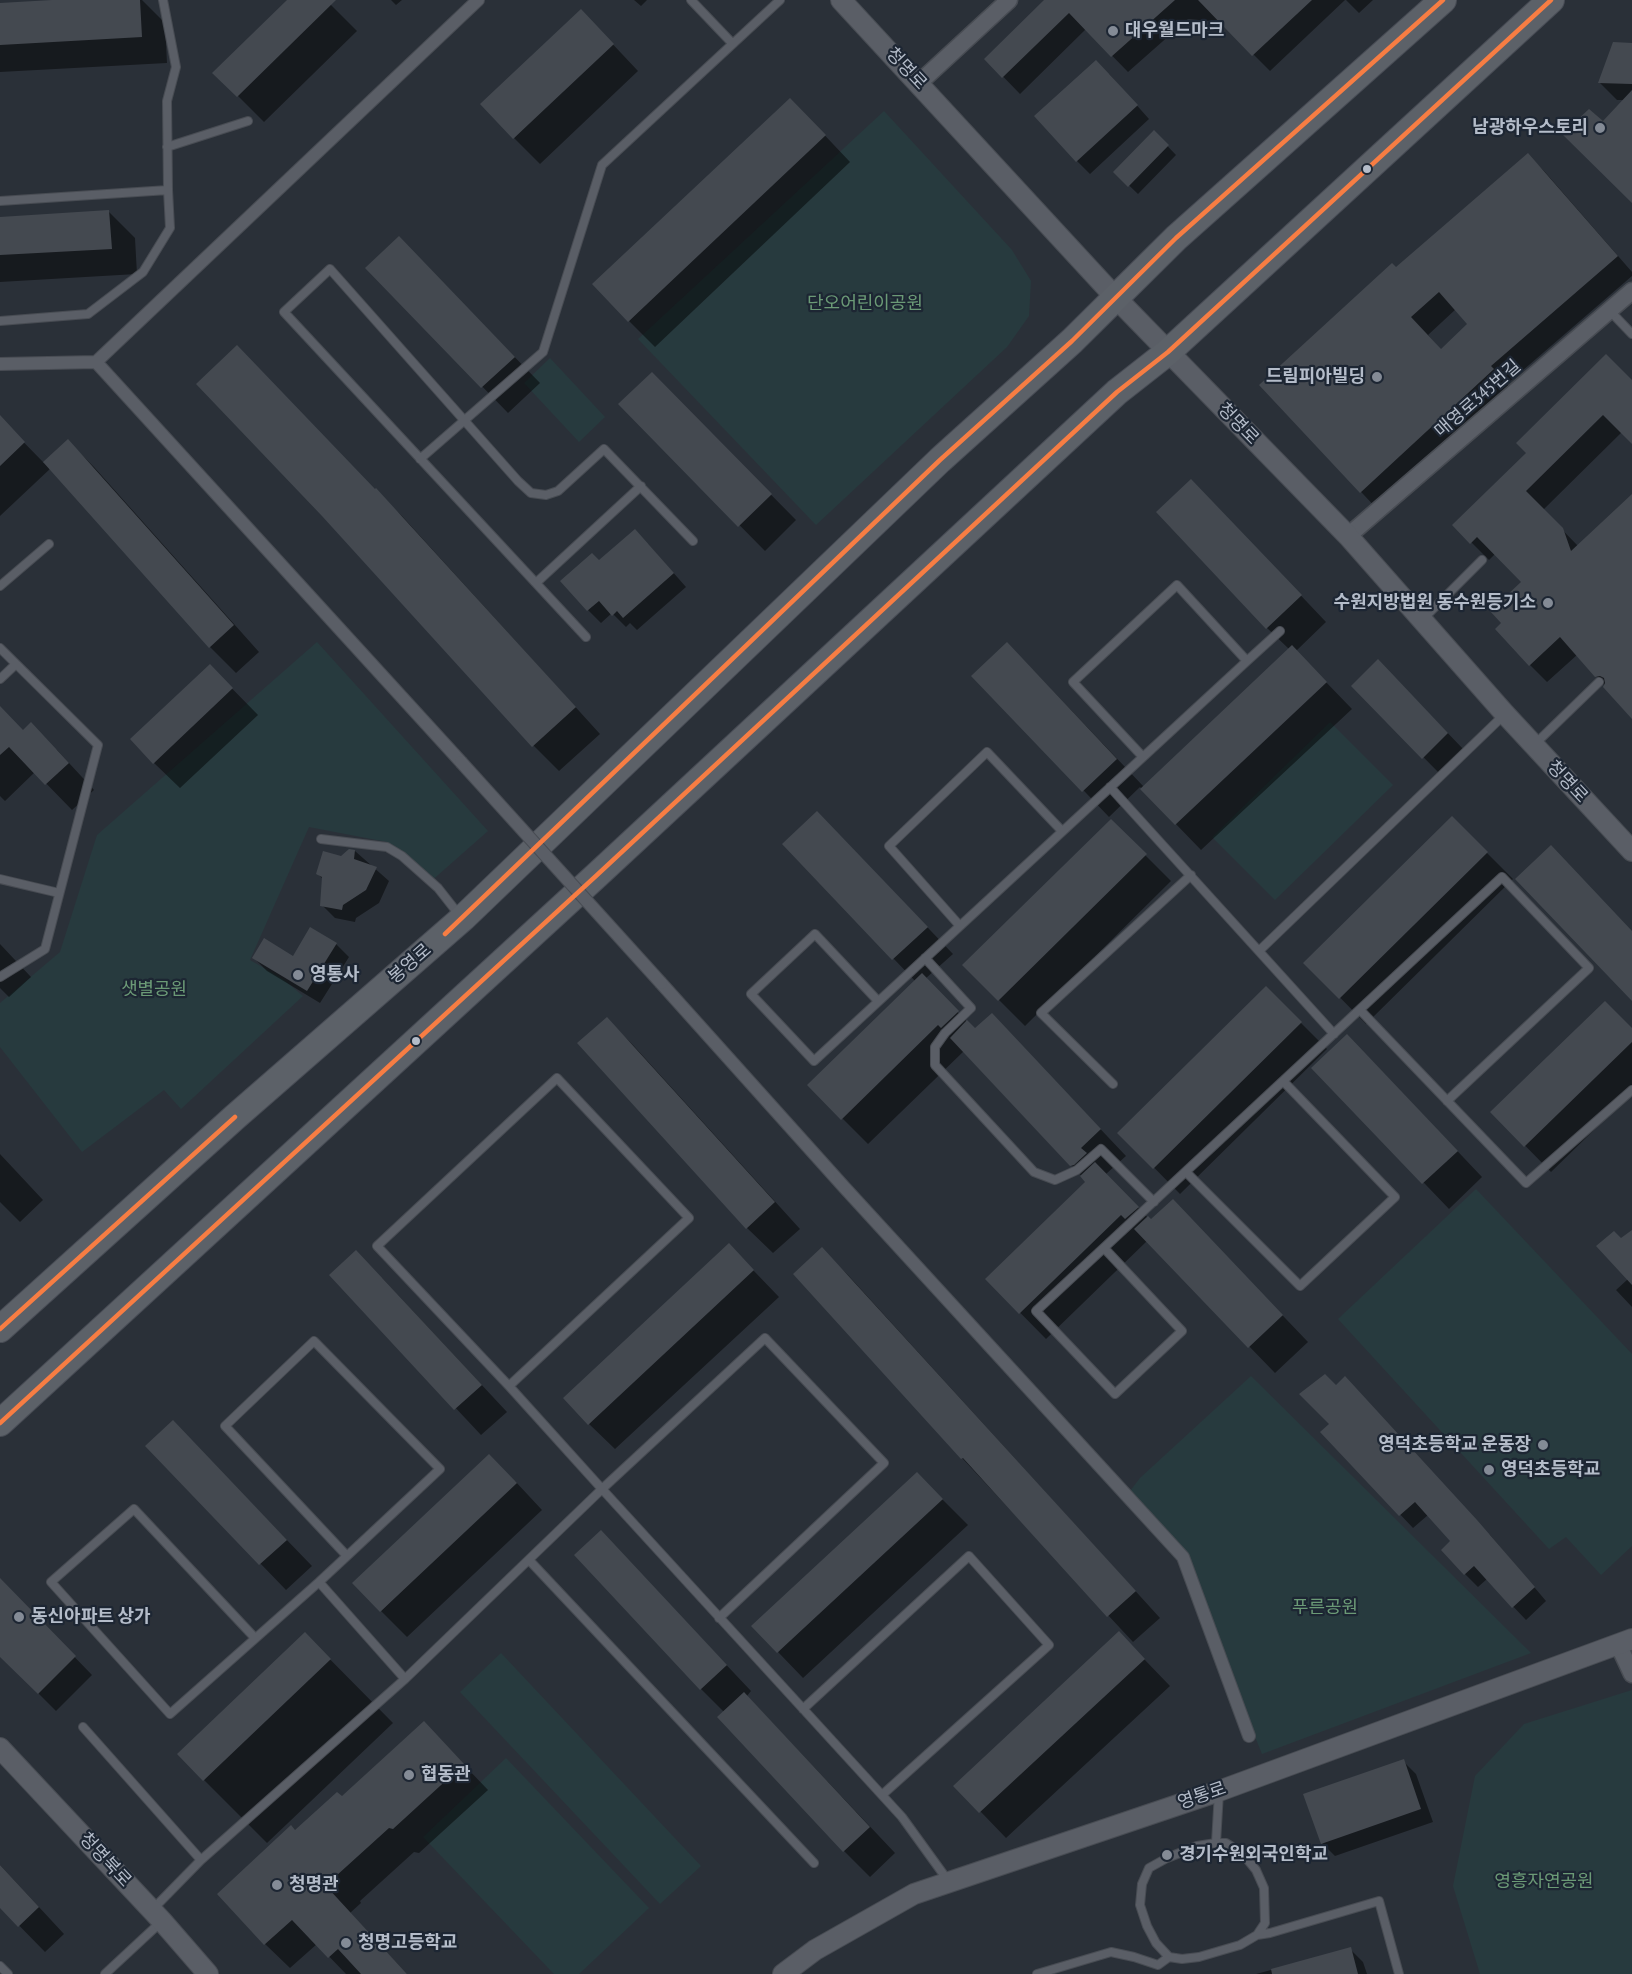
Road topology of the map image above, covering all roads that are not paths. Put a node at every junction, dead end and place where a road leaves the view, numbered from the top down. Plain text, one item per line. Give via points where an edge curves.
1 (163, 0) edge
2 (478, 0) edge
3 (691, 0) edge
4 (780, 0) edge
5 (841, 0) edge
6 (1009, 0) edge
7 (1443, 0) edge
8 (1551, 0) edge
9 (732, 43) junction
10 (919, 83) junction
11 (248, 121) dead end
12 (167, 147) junction
13 (168, 190) junction
14 (0, 201) edge
15 (1632, 291) edge
16 (1116, 298) junction
17 (1610, 311) junction
18 (0, 321) edge
19 (1632, 334) edge
20 (1168, 352) junction
21 (96, 362) junction
22 (0, 364) edge
23 (465, 420) junction
24 (420, 459) junction
25 (640, 486) junction
26 (1348, 536) junction
27 (693, 542) dead end
28 (49, 544) dead end
29 (1482, 560) dead end
30 (537, 582) junction
31 (0, 586) edge
32 (1422, 620) junction
33 (1280, 631) dead end
34 (586, 637) dead end
35 (0, 648) edge
36 (1247, 661) junction
37 (15, 664) junction
38 (0, 679) edge
39 (1599, 682) dead end
40 (1505, 714) junction
41 (1534, 745) junction
42 (1143, 757) junction
43 (1110, 787) junction
44 (1062, 831) junction
45 (321, 839) dead end
46 (1632, 851) edge
47 (1191, 875) junction
48 (0, 879) edge
49 (59, 893) junction
50 (463, 918) junction
51 (960, 926) junction
52 (1260, 950) junction
53 (926, 958) junction
54 (0, 977) edge
55 (878, 1001) junction
56 (1360, 1010) junction
57 (1334, 1034) junction
58 (1283, 1081) junction
59 (1113, 1084) dead end
60 (1632, 1090) edge
61 (1448, 1101) junction
62 (1186, 1172) junction
63 (1154, 1202) junction
64 (1104, 1248) junction
65 (0, 1329) edge
66 (509, 1386) junction
67 (0, 1423) edge
68 (602, 1490) junction
69 (347, 1556) junction
70 (529, 1560) junction
71 (319, 1582) junction
72 (719, 1618) junction
73 (255, 1638) junction
74 (1625, 1642) edge
75 (1632, 1674) edge
76 (405, 1679) junction
77 (803, 1709) junction
78 (83, 1727) dead end
79 (1249, 1736) dead end
80 (0, 1748) edge
81 (1219, 1791) junction
82 (882, 1795) junction
83 (1216, 1843) junction
84 (201, 1860) junction
85 (814, 1863) dead end
86 (950, 1882) junction
87 (157, 1916) junction
88 (1257, 1935) junction
89 (1170, 1957) junction
90 (0, 1966) edge
91 (8, 1974) edge
92 (105, 1974) edge
93 (208, 1974) edge
94 (783, 1974) edge
95 (1037, 1974) edge
96 (1399, 1974) edge

1 - 12 lane via 176,67 167,101
2 - 21 street
3 - 9 lane
4 - 9 lane
5 - 10 street, 청명로
6 - 10 street
7 - 16 main road, 봉영로 via 1176,238
8 - 20 main road
9 - 23 lane via 602,165 543,352
10 - 16 street, 청명로
11 - 12 lane
12 - 13 lane
13 - 14 lane
13 - 18 lane via 170,228 142,272 88,314
15 - 17 street, 매영로345번길
16 - 20 street, 청명로
16 - 50 main road, 봉영로
17 - 19 lane
17 - 26 street, 매영로345번길
20 - 26 street, 청명로
20 - 67 main road via 1117,392
21 - 22 street
21 - 79 street, bridge via 1183,1557
23 - 24 lane
23 - 24 lane via 330,269 284,312
23 - 25 lane via 531,493 546,495 558,490 604,449
24 - 30 lane
25 - 27 lane
25 - 30 lane
26 - 32 street, 청명로
28 - 31 lane
29 - 32 lane
30 - 34 lane
32 - 40 street, 청명로
33 - 36 lane
35 - 37 lane
36 - 42 lane
36 - 42 lane via 1177,585 1073,682
37 - 38 lane
37 - 49 lane via 98,745
39 - 41 lane
40 - 41 street, 청명로
40 - 52 lane
41 - 46 street, 청명로
42 - 43 lane
43 - 44 lane
43 - 47 lane
44 - 51 lane
44 - 51 lane via 987,752 889,846
45 - 50 lane via 387,847 438,888
47 - 52 lane
47 - 59 lane via 1041,1013
48 - 49 lane
49 - 54 lane via 45,949
50 - 65 main road, 봉영로
51 - 53 lane
52 - 57 lane
53 - 55 lane
53 - 63 lane via 971,1008 935,1047 935,1065 1034,1172 1055,1180 1077,1170 1101,1149
55 - 55 lane via 815,934 751,994 814,1061
56 - 57 lane
56 - 61 lane
56 - 61 lane via 1502,877 1589,969
57 - 58 lane
58 - 62 lane
58 - 62 lane via 1395,1197 1300,1286
60 - 61 lane via 1526,1183
62 - 63 lane
63 - 64 lane
64 - 64 lane via 1182,1331 1115,1394 1036,1311
66 - 66 lane via 377,1246 557,1078 689,1218
66 - 68 lane
68 - 70 lane
68 - 72 lane
68 - 72 lane via 765,1338 884,1463
69 - 69 lane via 440,1469 314,1341 225,1426
69 - 71 lane
70 - 76 lane
70 - 85 lane
71 - 73 lane
71 - 76 lane
72 - 77 lane
73 - 73 lane via 170,1714 51,1582 134,1509
74 - 75 street
74 - 81 street, 영통로
76 - 84 lane
77 - 82 lane
77 - 82 lane via 969,1556 1049,1645
78 - 84 lane
80 - 87 street, 청명북로
81 - 83 lane
81 - 86 street, 영통로
82 - 86 lane
83 - 88 lane via 1226,1843 1243,1854 1256,1870 1264,1888 1264,1923
83 - 89 lane via 1167,1857 1149,1868 1142,1884 1140,1905 1147,1926
84 - 87 lane
86 - 94 street, 영통로 via 914,1894 815,1950
87 - 92 lane
87 - 93 street, 청명북로
88 - 89 lane via 1240,1945 1199,1957
88 - 96 lane via 1379,1901
89 - 95 lane via 1158,1965 1111,1952
90 - 91 lane

